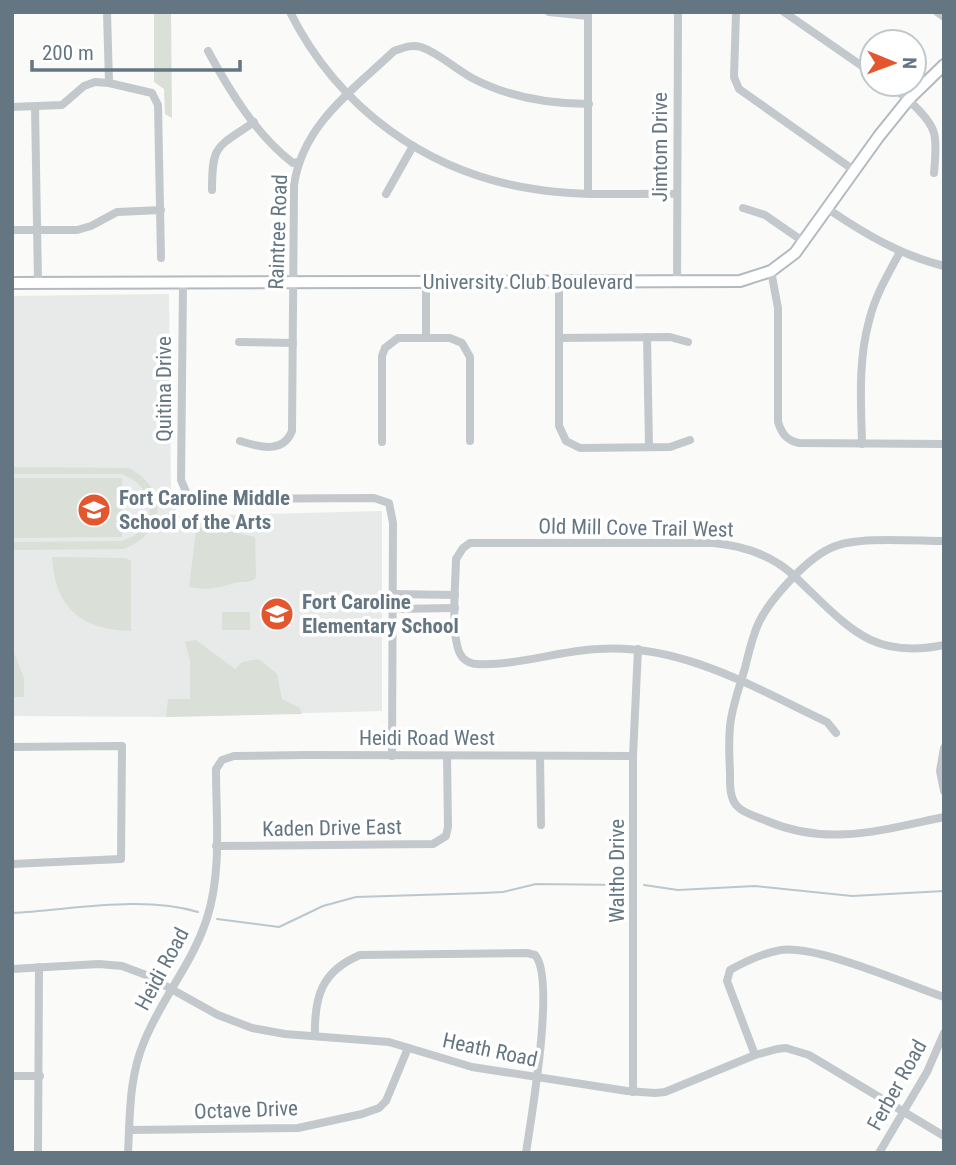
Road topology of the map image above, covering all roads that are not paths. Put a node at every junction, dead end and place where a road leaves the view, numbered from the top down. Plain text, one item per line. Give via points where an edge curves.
1 (107, 12) edge
2 (290, 12) edge
3 (549, 12) edge
4 (678, 12) edge
5 (736, 12) edge
6 (784, 12) edge
7 (937, 12) edge
8 (589, 14) edge
9 (944, 17) edge
10 (208, 51) dead end
11 (858, 63) edge
12 (944, 65) edge
13 (109, 83) junction
14 (348, 95) junction
15 (906, 98) edge
16 (908, 100) junction
17 (589, 104) junction
18 (12, 107) edge
19 (35, 107) junction
20 (254, 122) junction
21 (413, 146) junction
22 (299, 162) junction
23 (855, 170) junction
24 (934, 173) dead end
25 (212, 190) dead end
26 (589, 193) junction
27 (386, 194) dead end
28 (677, 194) junction
29 (743, 208) dead end
30 (828, 209) junction
31 (161, 210) junction
32 (12, 230) edge
33 (36, 230) junction
34 (804, 242) junction
35 (900, 252) junction
36 (161, 258) dead end
37 (944, 266) edge
38 (771, 271) junction
39 (183, 282) junction
40 (293, 282) junction
41 (426, 282) junction
42 (559, 282) junction
43 (677, 282) junction
44 (38, 283) junction
45 (12, 284) edge
46 (426, 337) junction
47 (648, 337) junction
48 (559, 338) junction
49 (239, 342) dead end
50 (688, 342) dead end
51 (293, 343) junction
52 (690, 440) dead end
53 (471, 441) dead end
54 (240, 442) dead end
55 (382, 442) dead end
56 (862, 444) junction
57 (944, 444) edge
58 (649, 446) junction
59 (944, 541) edge
60 (796, 577) junction
61 (393, 594) junction
62 (456, 595) junction
63 (456, 608) junction
64 (393, 609) junction
65 (944, 645) edge
66 (638, 649) junction
67 (741, 682) junction
68 (836, 733) dead end
69 (12, 747) edge
70 (944, 748) edge
71 (392, 756) junction
72 (447, 756) junction
73 (540, 756) junction
74 (633, 756) junction
75 (222, 760) joint
76 (944, 791) edge
77 (944, 817) edge
78 (541, 825) dead end
79 (216, 846) junction
80 (12, 864) edge
81 (40, 967) junction
82 (12, 969) edge
83 (171, 989) junction
84 (944, 997) edge
85 (944, 1033) edge
86 (315, 1036) junction
87 (408, 1048) junction
88 (755, 1055) junction
89 (12, 1076) edge
90 (40, 1076) junction
91 (536, 1078) junction
92 (633, 1092) junction
93 (903, 1113) junction
94 (128, 1130) junction
95 (944, 1136) edge
96 (38, 1153) edge
97 (128, 1153) edge
98 (526, 1153) edge
99 (879, 1153) edge

1 - 13 street
2 - 14 street via 309,47
3 - 8 street
4 - 28 street, Jimtom Drive
5 - 23 street via 734,64 739,89
6 - 11 street
7 - 9 street
8 - 17 street
10 - 20 street
12 - 16 street, University Club Boulevard
13 - 19 street via 89,84 62,105
13 - 31 street via 152,93 157,100
14 - 17 street, Raintree Road via 394,51 411,46 510,93 549,102
14 - 21 street via 379,124
14 - 22 street, Raintree Road via 313,131
15 - 16 street
16 - 23 street, University Club Boulevard
16 - 24 street via 933,131
17 - 26 street
18 - 19 street
19 - 33 street
20 - 22 street via 286,158
20 - 25 street via 216,151
21 - 26 street via 494,181 534,190
21 - 27 street
22 - 40 street, Raintree Road via 294,185
23 - 30 street, University Club Boulevard
26 - 28 street
28 - 43 street, Jimtom Drive
29 - 34 street via 765,215
30 - 34 street, University Club Boulevard
30 - 35 street
31 - 33 street via 117,212 77,230
31 - 36 street
32 - 33 street
33 - 44 street
34 - 38 street, University Club Boulevard
35 - 37 street
35 - 56 street via 875,301 865,340
38 - 43 street, University Club Boulevard via 740,281
38 - 56 street via 778,309 778,422 784,435 799,443
39 - 40 street, University Club Boulevard
39 - 44 street, University Club Boulevard
39 - 61 street, Quitina Drive via 181,480 187,494 208,499 374,498 389,503
40 - 41 street, University Club Boulevard
40 - 51 street, Raintree Road
41 - 42 street, University Club Boulevard
41 - 46 street
42 - 43 street, University Club Boulevard
42 - 48 street
44 - 45 street, University Club Boulevard
46 - 53 street via 455,339 470,357
46 - 55 street via 398,338 385,348
47 - 48 street
47 - 50 street
47 - 58 street
48 - 58 street via 559,426 566,441 580,448
49 - 51 street
51 - 54 street, Raintree Road via 290,436 272,447
52 - 58 street via 670,447
56 - 57 street
59 - 60 street via 836,545
60 - 62 street, Old Mill Cove Trail West via 755,551 723,544 470,543 456,559
60 - 65 street, Old Mill Cove Trail West via 846,626 869,640 911,649
60 - 67 street via 760,621
61 - 62 street
61 - 64 street
62 - 63 street
63 - 64 street
63 - 66 street via 456,645 464,659 476,665 575,650
64 - 71 street
66 - 67 street via 707,666
66 - 74 street, Waltho Drive
67 - 68 street via 827,722
67 - 77 street via 730,727 730,790 736,806 788,829 825,836
69 - 80 street via 122,746 121,859
70 - 76 street via 940,771
71 - 72 street, Heidi Road West
71 - 75 street, Heidi Road West via 234,756
72 - 73 street, Heidi Road West
72 - 79 street, Kaden Drive East via 448,827 446,836 433,844
73 - 74 street, Heidi Road West
73 - 78 street
74 - 92 street, Waltho Drive
75 - 79 street, Heidi Road via 216,769
79 - 83 street, Heidi Road via 213,896 206,921
81 - 82 street, Heath Road
81 - 83 street, Heath Road via 111,964
81 - 90 street
83 - 86 street, Heath Road via 237,1023
83 - 94 street, Heidi Road via 137,1062
84 - 88 street via 831,957 797,950 761,955 730,970 727,976
85 - 93 street, Ferber Road
86 - 87 street, Heath Road via 389,1042
86 - 91 street via 316,1007 323,985 339,966 360,956 535,955 541,967 543,1000
87 - 91 street, Heath Road via 472,1067
87 - 94 street, Octave Drive via 386,1101 362,1114 298,1128
88 - 92 street, Heath Road via 665,1092
88 - 93 street, Heath Road via 797,1050
89 - 90 street
90 - 96 street
91 - 92 street, Heath Road
91 - 98 street
93 - 95 street, Heath Road
93 - 99 street, Ferber Road
94 - 97 street, Heidi Road

